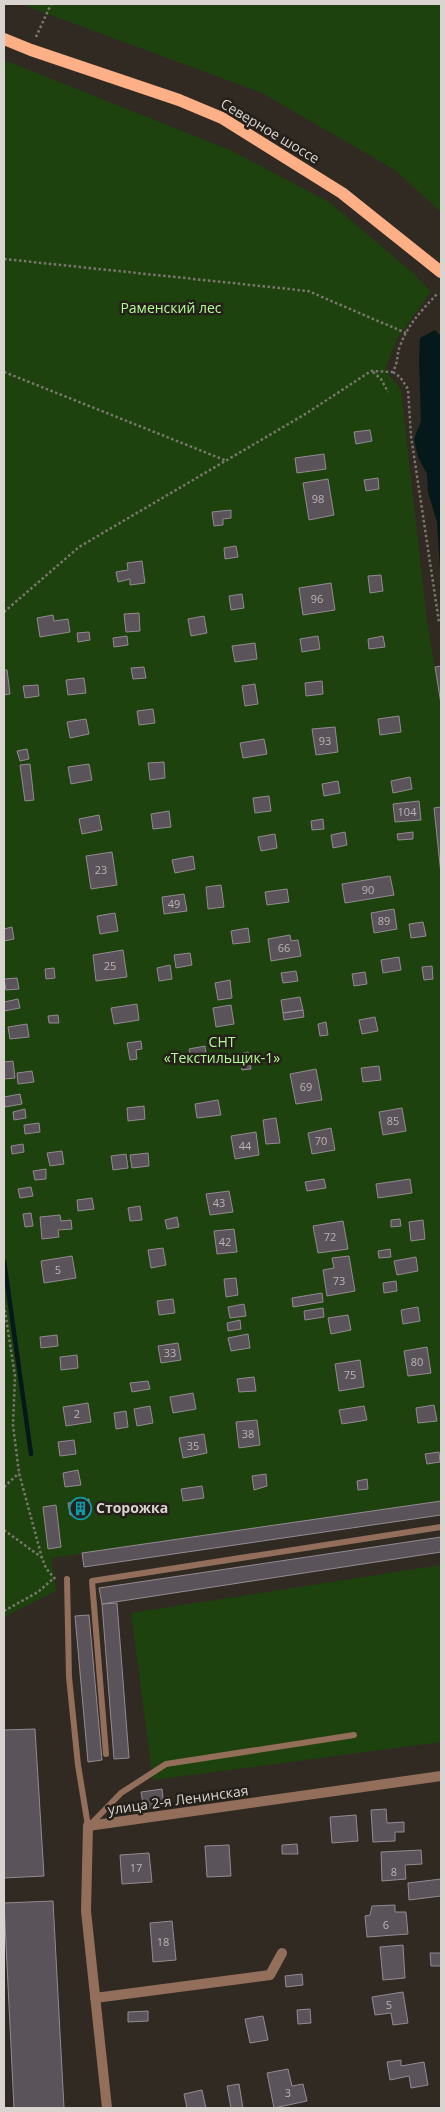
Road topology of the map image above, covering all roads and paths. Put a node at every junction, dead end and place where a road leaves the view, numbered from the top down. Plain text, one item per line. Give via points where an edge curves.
1 (51, 4) edge
2 (4, 39) edge
3 (31, 50) junction
4 (4, 259) edge
5 (441, 272) edge
6 (438, 293) dead end
7 (406, 333) junction
8 (372, 371) junction
9 (4, 372) edge
10 (392, 372) junction
11 (388, 392) dead end
12 (227, 461) junction
13 (4, 612) edge
14 (440, 622) edge
15 (4, 1305) edge
16 (19, 1473) junction
17 (4, 1487) edge
18 (441, 1527) edge
19 (4, 1530) edge
20 (42, 1558) junction
21 (67, 1580) dead end
22 (4, 1611) edge
23 (354, 1735) dead end
24 (106, 1754) dead end
25 (441, 1776) edge
26 (88, 1826) junction
27 (282, 1953) dead end
28 (95, 1998) junction
29 (107, 2108) edge

1 - 3 path
2 - 3 main road, Северное шоссе
3 - 5 main road, Северное шоссе via 179,100 222,118 342,193
4 - 7 path via 308,291
6 - 7 path via 412,320
7 - 10 path via 399,348 398,365
8 - 10 path
8 - 11 path
8 - 12 path
9 - 12 path
10 - 14 path via 408,389 411,436
12 - 13 path via 80,547
15 - 16 path via 15,1376 12,1424
16 - 17 path
16 - 20 path
18 - 24 lane via 92,1580
19 - 20 path
20 - 22 path via 54,1578 38,1592
21 - 26 lane via 69,1677
23 - 26 lane via 166,1764 121,1793
25 - 26 street, улица 2-я Ленинская
26 - 28 street via 86,1911
27 - 28 street via 270,1976
28 - 29 street

